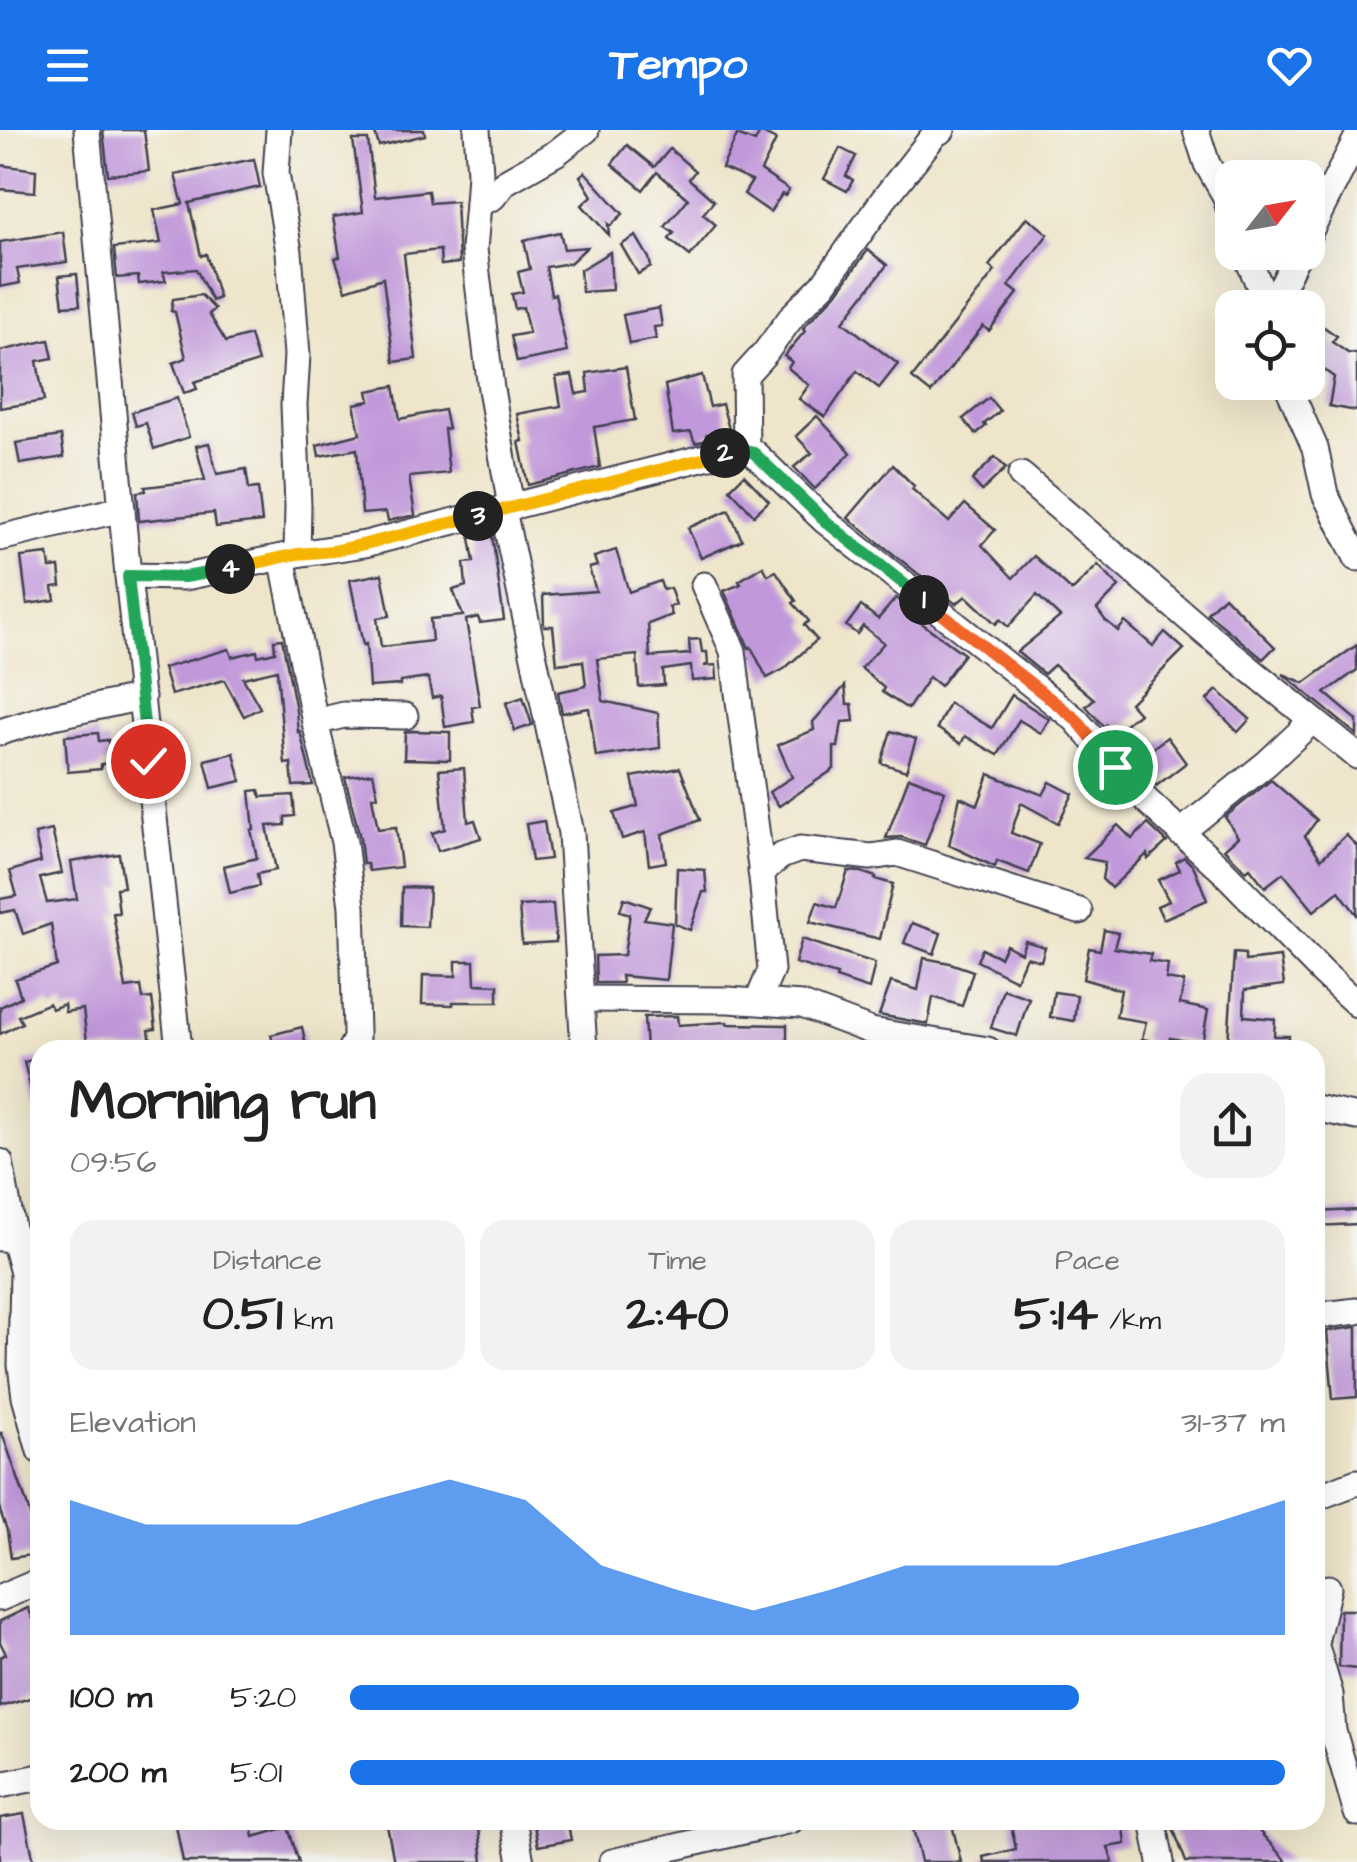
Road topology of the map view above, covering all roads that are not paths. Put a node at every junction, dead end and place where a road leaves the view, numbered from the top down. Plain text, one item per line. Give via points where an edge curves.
1 (86, 130) edge
2 (280, 130) edge
3 (477, 130) edge
4 (586, 130) edge
5 (942, 130) edge
6 (1196, 130) edge
7 (1357, 138) edge
8 (1215, 178) edge
9 (1325, 201) edge
10 (478, 204) junction
11 (1294, 400) edge
12 (746, 450) junction
13 (1022, 475) dead end
14 (1357, 505) edge
15 (507, 508) junction
16 (122, 509) junction
17 (1343, 532) junction
18 (0, 538) edge
19 (290, 556) junction
20 (1357, 558) edge
21 (128, 576) junction
22 (704, 585) dead end
23 (142, 697) junction
24 (404, 716) dead end
25 (1312, 721) junction
26 (315, 722) junction
27 (0, 732) edge
28 (1357, 756) edge
29 (1180, 833) junction
30 (762, 872) junction
31 (1079, 910) dead end
32 (582, 999) junction
33 (758, 1001) junction
34 (1357, 1004) edge
35 (178, 1040) edge
36 (357, 1040) edge
37 (584, 1040) edge
38 (906, 1040) edge
39 (1325, 1110) edge
40 (1357, 1117) edge
41 (0, 1162) edge
42 (7, 1238) edge
43 (1357, 1311) edge
44 (1325, 1315) edge
45 (30, 1412) edge
46 (1357, 1482) edge
47 (1325, 1494) edge
48 (30, 1584) edge
49 (1328, 1588) dead end
50 (0, 1598) edge
51 (1325, 1600) edge
52 (1325, 1677) edge
53 (30, 1779) edge
54 (0, 1785) edge
55 (1357, 1812) edge
56 (515, 1830) edge
57 (748, 1830) edge
58 (1156, 1830) edge
59 (521, 1862) edge
60 (612, 1862) edge
61 (1162, 1862) edge

1 - 16 street
2 - 19 street via 276,174 297,342 298,506
3 - 10 street
4 - 10 street
5 - 12 street via 823,286 744,375
6 - 8 street
7 - 9 street
10 - 15 street via 474,249
11 - 17 street
12 - 15 street
12 - 29 street via 825,521 1076,719
13 - 25 street
14 - 17 street
15 - 19 street
15 - 32 street via 571,834
16 - 18 street
16 - 21 street
17 - 20 street
19 - 21 street via 185,577
19 - 26 street
21 - 23 street
22 - 30 street via 732,651
23 - 27 street
23 - 35 street
24 - 26 street via 344,715
25 - 28 street
25 - 29 street
26 - 36 street via 344,842
29 - 34 street
30 - 31 street via 800,848 871,858 898,854
30 - 33 street via 771,970
32 - 33 street
32 - 37 street
33 - 38 street via 802,1005
39 - 40 street
41 - 42 street
42 - 45 street via 24,1274 21,1365
43 - 44 street
46 - 47 street
48 - 50 street
49 - 51 street
52 - 55 street
53 - 54 street
56 - 59 street
57 - 60 street
58 - 61 street

